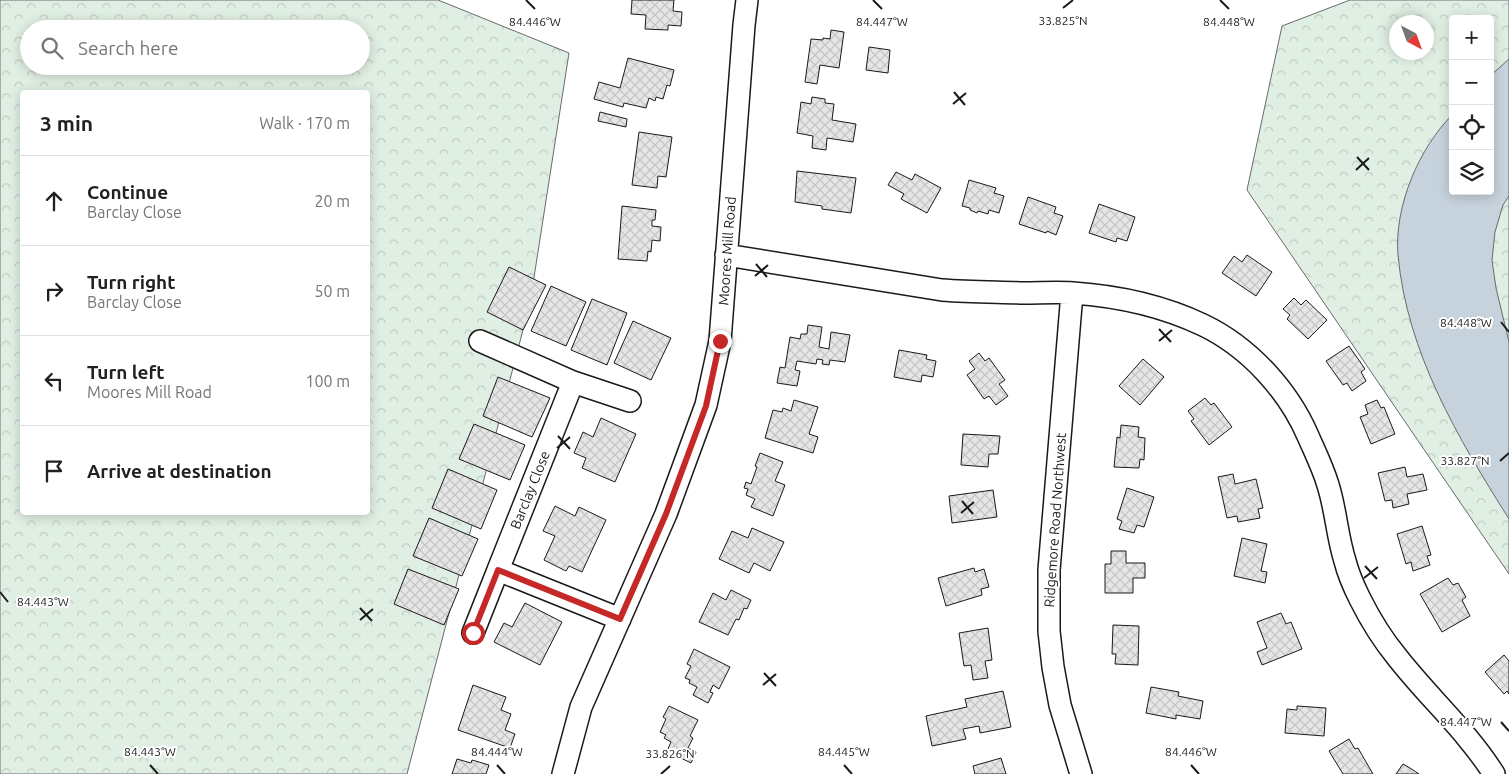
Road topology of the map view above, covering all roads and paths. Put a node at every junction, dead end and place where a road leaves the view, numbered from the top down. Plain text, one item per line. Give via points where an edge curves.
1 (747, 0) edge
2 (726, 256) junction
3 (1072, 293) junction
4 (480, 341) dead end
5 (573, 382) junction
6 (630, 401) dead end
7 (498, 570) junction
8 (620, 619) junction
9 (473, 633) dead end
10 (563, 774) edge
11 (1081, 774) edge
12 (1494, 774) edge

1 - 2 street, Moores Mill Road
2 - 3 street via 942,290
2 - 8 street, Moores Mill Road via 720,341 706,406 666,514
3 - 11 street, Ridgemore Road Northwest via 1049,570 1049,631 1060,704
3 - 12 street via 1156,307 1203,325 1245,353 1273,380 1292,405 1328,485 1345,562 1360,598 1398,658 1464,732
4 - 5 street
5 - 6 street
5 - 7 street, Barclay Close
7 - 8 street
7 - 9 street, Barclay Close
8 - 10 street, Moores Mill Road via 582,707

